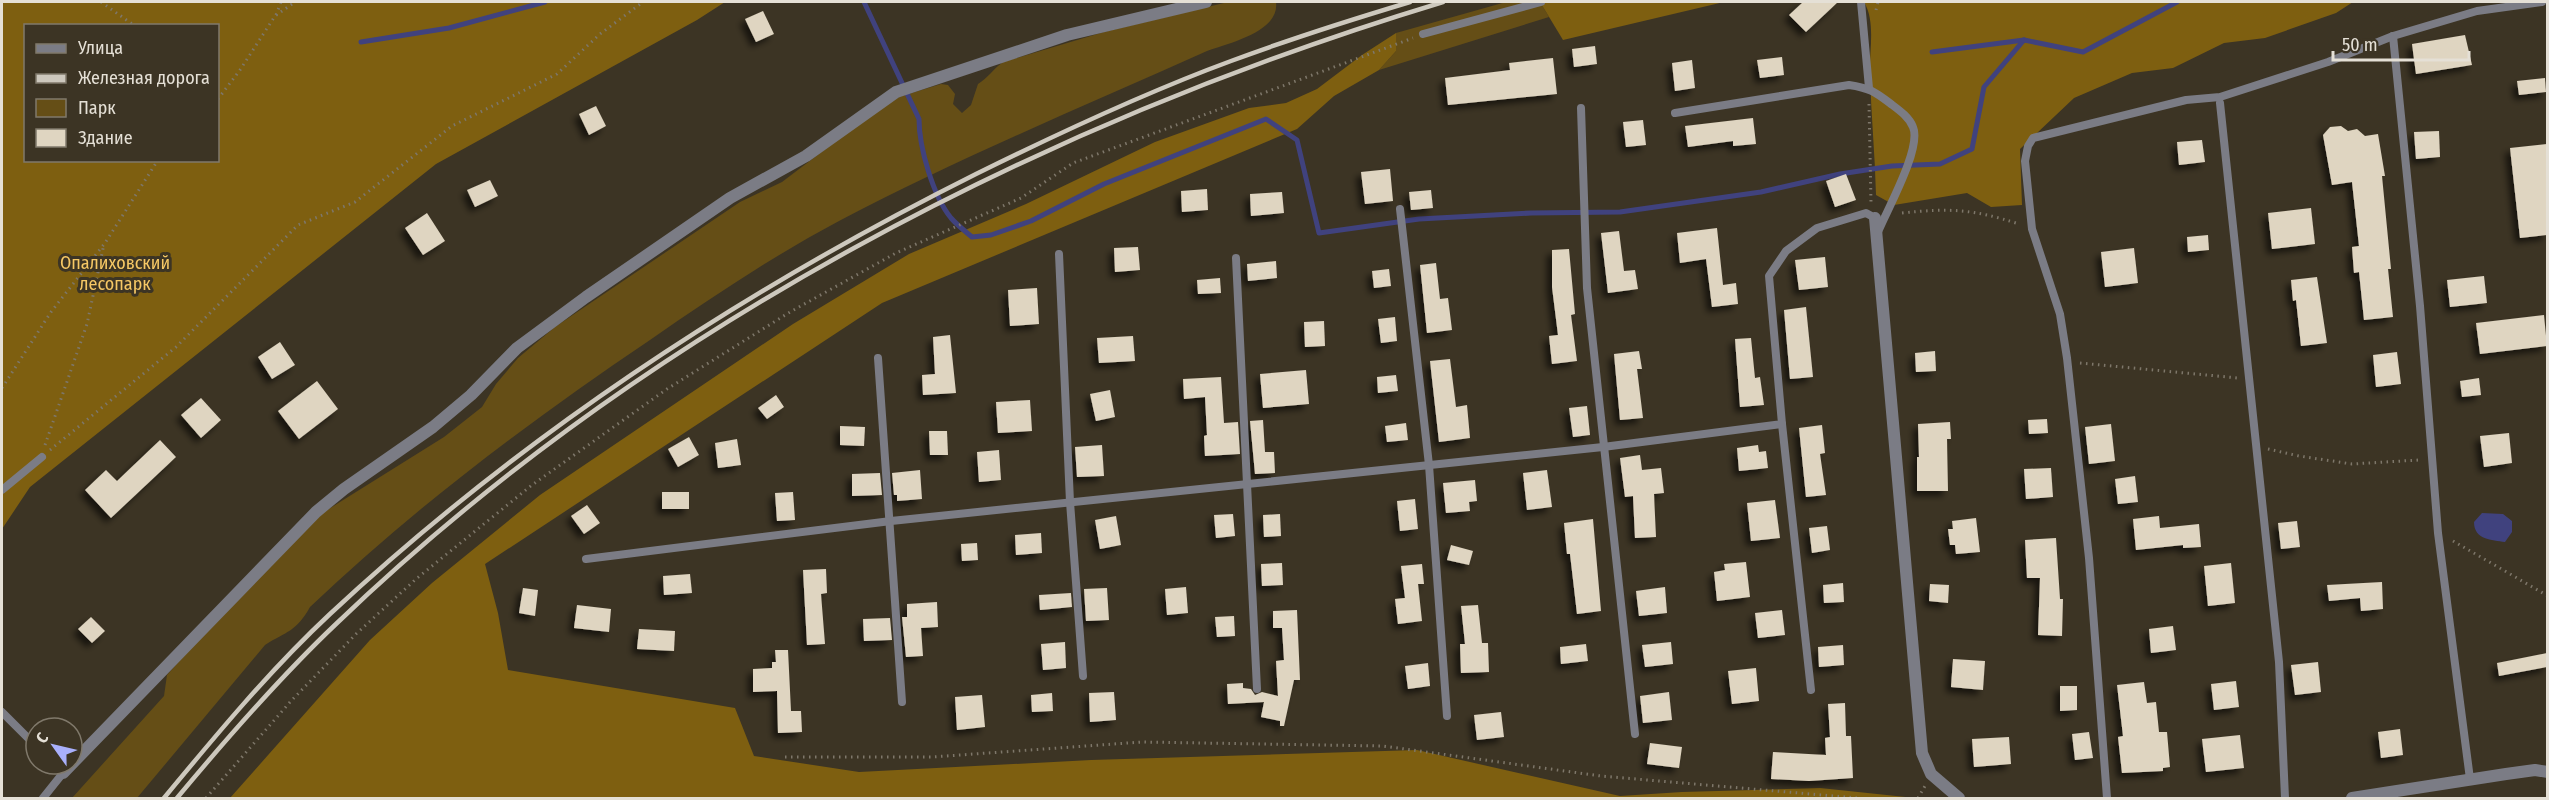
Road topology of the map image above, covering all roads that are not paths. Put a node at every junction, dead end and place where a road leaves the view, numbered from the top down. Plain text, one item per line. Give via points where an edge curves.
1 (1206, 2) edge
2 (1541, 2) edge
3 (1861, 2) edge
4 (2542, 2) edge
5 (1423, 34) road end
6 (2393, 36) junction
7 (1869, 87) junction
8 (2220, 103) dead end
9 (1581, 108) dead end
10 (1676, 113) dead end
11 (1400, 209) dead end
12 (1877, 213) junction
13 (1059, 254) dead end
14 (1236, 258) dead end
15 (879, 358) dead end
16 (1782, 424) junction
17 (1603, 447) junction
18 (42, 457) road end
19 (1429, 465) junction
20 (1247, 483) junction
21 (2, 490) edge
22 (1070, 502) junction
23 (891, 521) junction
24 (586, 559) dead end
25 (1083, 676) dead end
26 (1257, 689) dead end
27 (1810, 690) dead end
28 (902, 702) dead end
29 (2, 712) edge
30 (1447, 716) dead end
31 (24, 734) edge
32 (1635, 734) dead end
33 (84, 743) edge
34 (2547, 772) edge
35 (54, 776) edge
36 (2470, 780) junction
37 (43, 798) edge
38 (1959, 798) edge
39 (2107, 798) edge
40 (2285, 798) edge
41 (2352, 798) edge

1 - 33 street via 1067,35 896,92 806,156 730,198 517,348 434,427 316,512
2 - 5 lane
3 - 7 lane
4 - 6 lane via 2477,11
6 - 36 lane via 2438,533
6 - 39 lane via 2220,97 2186,100 2033,138 2028,146 2025,161 2032,229 2060,314 2067,358 2089,558
7 - 10 lane via 1849,85
7 - 12 lane via 1909,120 1915,140 1906,170
8 - 40 lane via 2278,662
9 - 17 lane via 1587,288
11 - 19 lane
12 - 16 lane via 1817,228 1786,251 1768,276
12 - 38 street via 1922,753 1931,774
13 - 22 lane
14 - 20 lane
15 - 23 lane
16 - 17 lane
16 - 27 lane
17 - 19 lane
17 - 32 lane
18 - 21 lane
19 - 20 lane
19 - 30 lane
20 - 22 lane
20 - 26 lane
22 - 23 lane
22 - 25 lane
23 - 24 lane
23 - 28 lane
29 - 31 lane
34 - 36 street via 2535,770
35 - 37 lane
36 - 41 street

